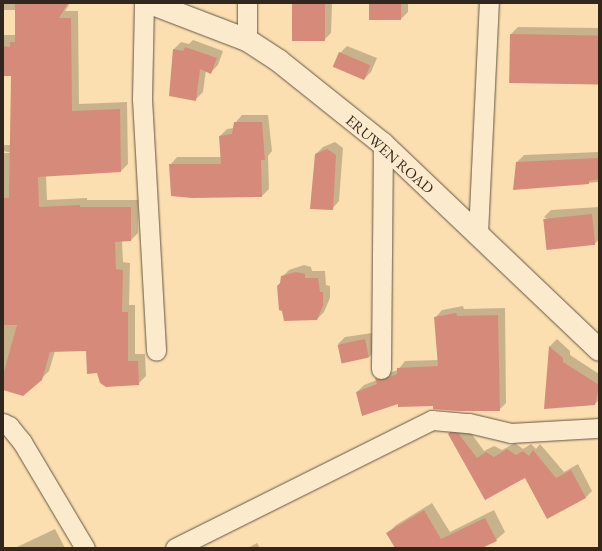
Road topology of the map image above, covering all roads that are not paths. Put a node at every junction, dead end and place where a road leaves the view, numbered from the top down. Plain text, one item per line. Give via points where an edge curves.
1 (144, 3) edge
2 (150, 3) edge
3 (247, 3) edge
4 (489, 3) edge
5 (248, 40) junction
6 (383, 144) junction
7 (478, 233) junction
8 (599, 350) edge
9 (156, 351) dead end
10 (381, 369) dead end
11 (3, 423) edge
12 (599, 428) edge
13 (85, 548) edge
14 (175, 548) edge

1 - 9 street via 142,100
2 - 5 street, ERUWEN ROAD
3 - 5 street
4 - 7 street
5 - 6 street, ERUWEN ROAD via 279,61
6 - 7 street, ERUWEN ROAD
6 - 10 street
7 - 8 street, ERUWEN ROAD
11 - 13 street via 9,426 22,442
12 - 14 street via 511,432 469,423 432,420

